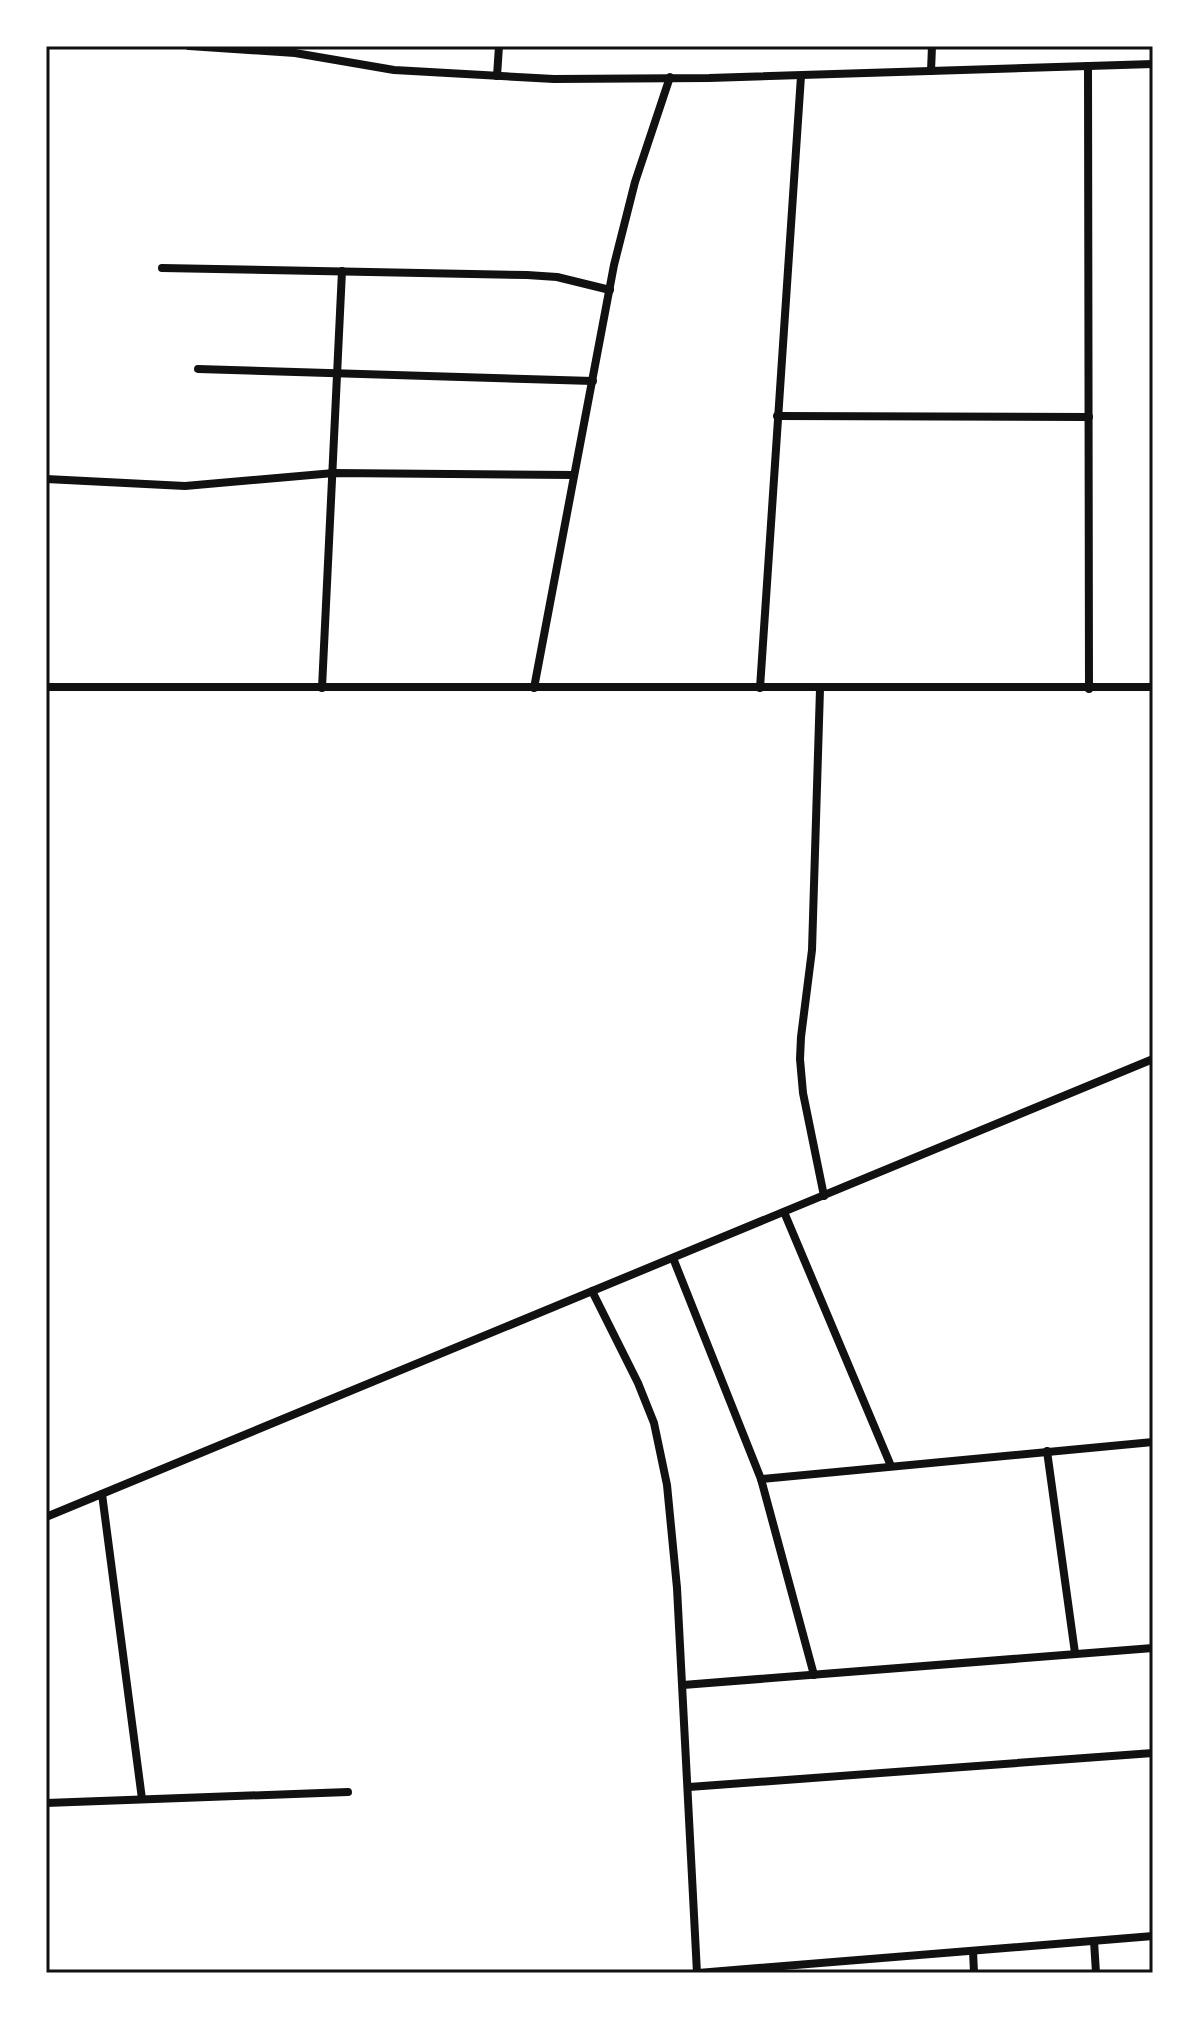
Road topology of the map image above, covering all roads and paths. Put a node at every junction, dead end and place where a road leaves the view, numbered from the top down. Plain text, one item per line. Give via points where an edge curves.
1 (189, 46) edge
2 (499, 46) edge
3 (932, 46) edge
4 (1153, 64) edge
5 (1088, 66) junction
6 (931, 71) junction
7 (497, 76) junction
8 (801, 76) junction
9 (670, 77) junction
10 (162, 268) dead end
11 (342, 271) junction
12 (610, 290) junction
13 (198, 369) dead end
14 (339, 373) junction
15 (593, 381) junction
16 (777, 416) junction
17 (1089, 417) junction
18 (334, 473) junction
19 (574, 475) junction
20 (46, 479) edge
21 (46, 687) edge
22 (1153, 687) edge
23 (322, 688) junction
24 (534, 688) junction
25 (760, 688) junction
26 (820, 689) junction
27 (1089, 689) junction
28 (1153, 1059) edge
29 (824, 1196) junction
30 (784, 1212) junction
31 (673, 1258) junction
32 (592, 1291) junction
33 (1153, 1442) edge
34 (1047, 1451) junction
35 (891, 1466) junction
36 (761, 1479) junction
37 (102, 1494) junction
38 (46, 1517) edge
39 (1153, 1648) edge
40 (1075, 1653) junction
41 (814, 1675) junction
42 (683, 1685) junction
43 (1153, 1753) edge
44 (689, 1787) junction
45 (348, 1792) dead end
46 (142, 1799) junction
47 (46, 1803) edge
48 (1153, 1936) edge
49 (1094, 1941) junction
50 (973, 1951) junction
51 (697, 1973) edge
52 (974, 1973) edge
53 (1096, 1973) edge

1 - 7 street via 295,53 394,70
2 - 7 street
3 - 6 street
4 - 5 street
5 - 6 street
5 - 17 street
6 - 8 street
7 - 9 street
8 - 9 street
8 - 16 street
9 - 12 street via 635,182
10 - 11 street
11 - 12 street via 557,277
11 - 14 street
12 - 15 street
13 - 14 street
14 - 15 street
14 - 18 street
15 - 19 street
16 - 17 street
16 - 25 street
17 - 27 street
18 - 19 street
18 - 20 street via 185,486
18 - 23 street
19 - 24 street
21 - 23 street
22 - 27 street
23 - 24 street
24 - 25 street
25 - 26 street
26 - 27 street
26 - 29 street via 812,950 800,1059
28 - 29 street
29 - 30 street
30 - 31 street
30 - 35 street
31 - 32 street
31 - 36 street
32 - 37 street
32 - 42 street via 654,1423 673,1536
33 - 34 street
34 - 35 street
34 - 40 street
35 - 36 street
36 - 41 street
37 - 38 street
37 - 46 street
39 - 40 street
40 - 41 street
41 - 42 street
42 - 44 street
43 - 44 street
44 - 51 street
45 - 46 street
46 - 47 street
48 - 49 street
49 - 50 street
49 - 53 street
50 - 51 street
50 - 52 street

